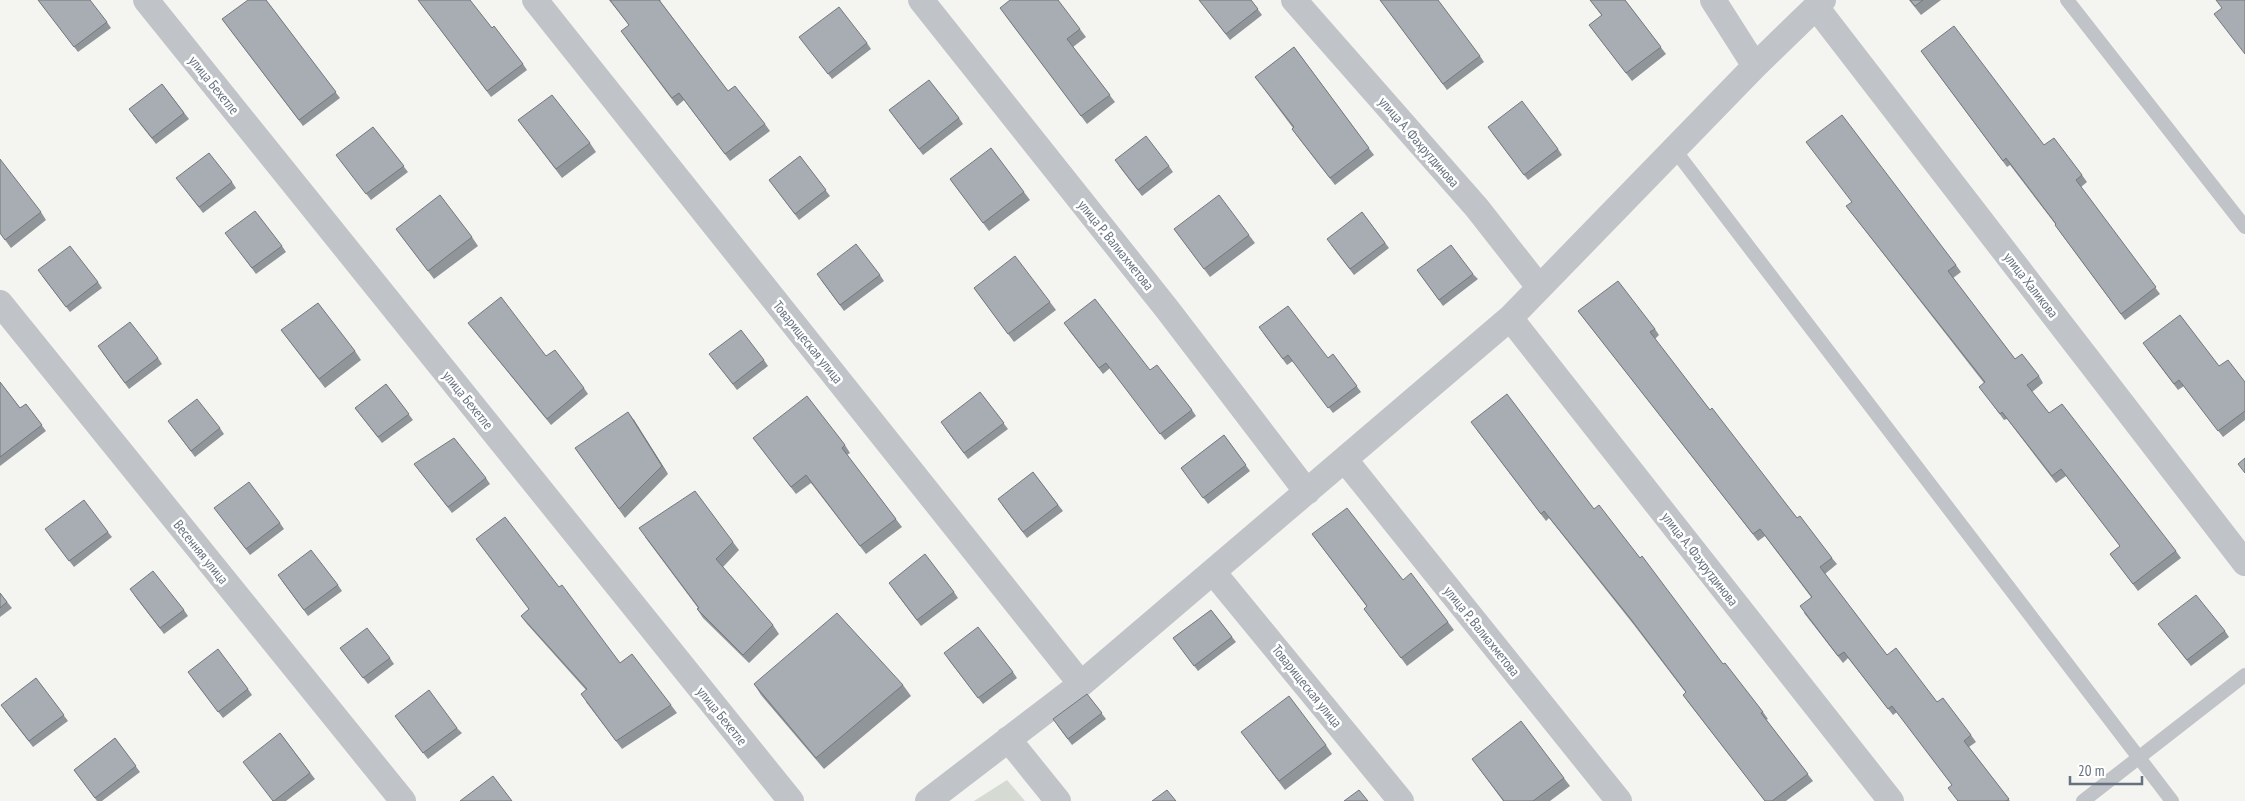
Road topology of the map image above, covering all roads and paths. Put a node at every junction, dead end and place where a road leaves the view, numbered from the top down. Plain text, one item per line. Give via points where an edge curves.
1 (146, 0) edge
2 (535, 0) edge
3 (921, 0) edge
4 (1294, 0) edge
5 (1713, 0) edge
6 (2067, 0) edge
7 (1820, 4) edge
8 (1755, 66) junction
9 (1674, 150) junction
10 (2245, 227) edge
11 (1539, 287) junction
12 (0, 303) edge
13 (1510, 318) junction
14 (1345, 460) junction
15 (1307, 492) junction
16 (2245, 563) edge
17 (1213, 572) junction
18 (2245, 675) edge
19 (1081, 684) junction
20 (1008, 740) junction
21 (2139, 757) junction
22 (403, 801) edge
23 (791, 801) edge
24 (928, 801) edge
25 (1058, 801) edge
26 (1401, 801) edge
27 (1619, 801) edge
28 (1891, 801) edge
29 (2083, 801) edge
30 (2172, 801) edge

1 - 23 street, улица Бехетле
2 - 19 street, Товарищеская улица
3 - 15 street, улица Р. Валиахметова via 1167,309
4 - 11 street, улица А. Фахрутдинова via 1477,208
5 - 8 street
6 - 10 lane
7 - 8 street
7 - 16 street, улица Халикова
8 - 9 street
9 - 11 street
9 - 21 lane
11 - 13 street
12 - 22 street, Весенняя улица
13 - 14 street
13 - 28 street, улица А. Фахрутдинова
14 - 15 street
14 - 27 street, улица Р. Валиахметова
15 - 17 street
17 - 19 street
17 - 26 street, Товарищеская улица
18 - 21 lane
19 - 20 street
20 - 24 street
20 - 25 street
21 - 29 lane
21 - 30 lane

